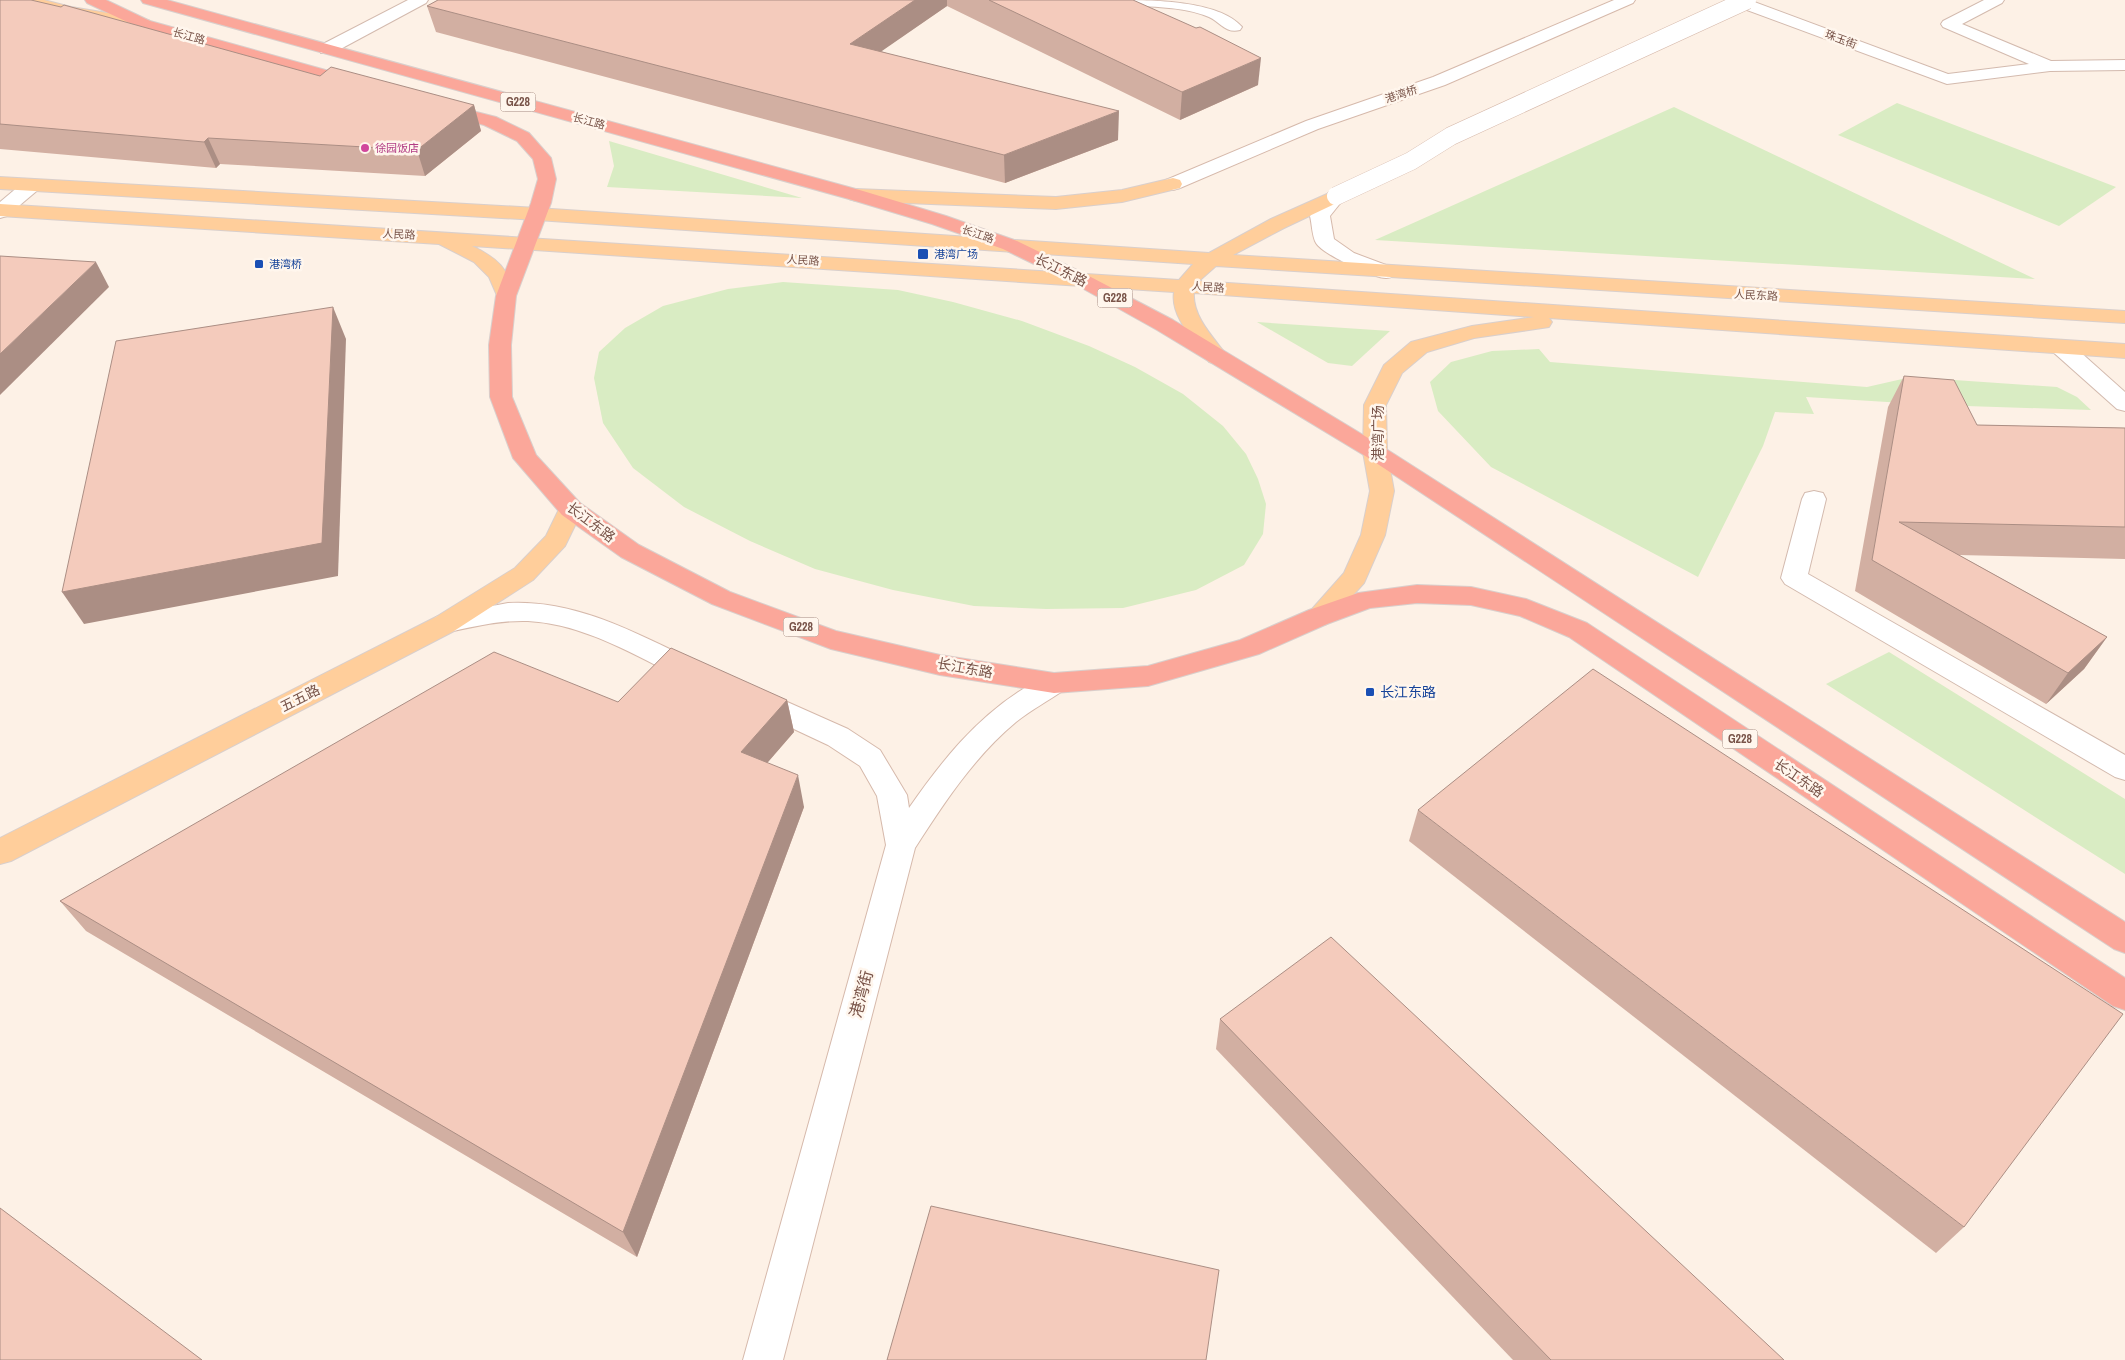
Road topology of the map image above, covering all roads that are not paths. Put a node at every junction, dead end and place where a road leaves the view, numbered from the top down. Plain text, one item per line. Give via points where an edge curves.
1 (27, 0) edge
2 (93, 0) edge
3 (149, 0) edge
4 (420, 0) edge
5 (1123, 0) edge
6 (1628, 0) edge
7 (1734, 0) edge
8 (1747, 0) edge
9 (1996, 0) edge
10 (175, 4) edge
11 (144, 24) junction
12 (1234, 27) dead end
13 (327, 49) junction
14 (2125, 65) edge
15 (2050, 66) junction
16 (375, 89) edge
17 (423, 102) edge
18 (0, 183) edge
19 (32, 185) junction
20 (856, 195) junction
21 (1336, 196) junction
22 (1, 210) edge
23 (537, 214) junction
24 (428, 235) junction
25 (526, 242) junction
26 (1010, 245) junction
27 (1214, 260) junction
28 (1387, 272) junction
29 (1080, 278) junction
30 (1185, 286) junction
31 (506, 296) junction
32 (1607, 315) junction
33 (2125, 317) edge
34 (2061, 346) junction
35 (2125, 351) edge
36 (1217, 357) junction
37 (2125, 404) edge
38 (1375, 452) junction
39 (1814, 500) dead end
40 (571, 509) junction
41 (1318, 617) junction
42 (446, 624) junction
43 (1054, 683) junction
44 (2125, 769) edge
45 (900, 845) junction
46 (0, 852) edge
47 (2125, 939) edge
48 (2125, 996) edge
49 (763, 1360) edge

1 - 11 main road via 69,12
2 - 11 highway, 长江路
3 - 10 highway, G228
4 - 13 main road
5 - 12 main road via 1185,5 1216,14
6 - 20 main road, 港湾桥 via 1439,81 1312,125 1173,184 1122,196 1056,202
7 - 15 main road, 珠玉街 via 1947,79
8 - 21 main road, bridge via 1451,136 1411,161
9 - 15 main road via 1949,24
10 - 13 highway, 长江路 / G228
11 - 16 highway, 长江路
13 - 20 highway, 长江路 / G228
14 - 15 main road
17 - 23 highway, G228 via 490,122 523,137 542,158 547,180
18 - 19 main road
19 - 22 main road
19 - 23 main road
20 - 26 highway, 长江路 / G228
21 - 27 main road via 1244,240
21 - 28 main road via 1320,216 1324,242 1347,257
22 - 24 main road, 人民路
23 - 25 highway, 长江东路 / G228
23 - 26 main road
24 - 25 main road, 人民路
24 - 31 main road via 481,258 499,276
25 - 29 main road, 人民路
25 - 31 highway, 长江东路 / G228
26 - 27 main road
26 - 29 highway, 长江东路 / G228
27 - 28 main road
27 - 30 main road
28 - 33 main road, 人民东路
29 - 30 main road, 人民路
29 - 36 highway, 长江东路 / G228
30 - 32 main road, 人民路
30 - 36 main road via 1183,304
31 - 40 highway, 长江东路 / G228 via 500,345 501,397 525,458
32 - 34 main road
32 - 38 main road, 港湾广场 via 1472,332 1419,347 1392,370 1375,405
34 - 35 main road
34 - 37 main road
36 - 38 highway, 长江东路 / G228
38 - 41 main road, 港湾广场 via 1382,491 1373,535 1355,577
38 - 47 highway, 长江东路 / G228
39 - 44 main road via 1794,578
40 - 42 main road, 五五路 via 556,540 524,574
40 - 43 highway, 长江东路 / G228 via 630,551 721,598 831,639 940,665
41 - 43 highway, 长江东路 / G228 via 1248,647 1148,676
41 - 48 highway, 长江东路 / G228 via 1367,600 1416,594 1471,596 1526,608 1578,630
42 - 45 main road via 489,615 530,612 576,619 838,737 870,758 892,795
42 - 46 main road, 五五路
43 - 45 main road, 港湾街 via 1006,716 963,759 929,801
45 - 49 main road, 港湾街

